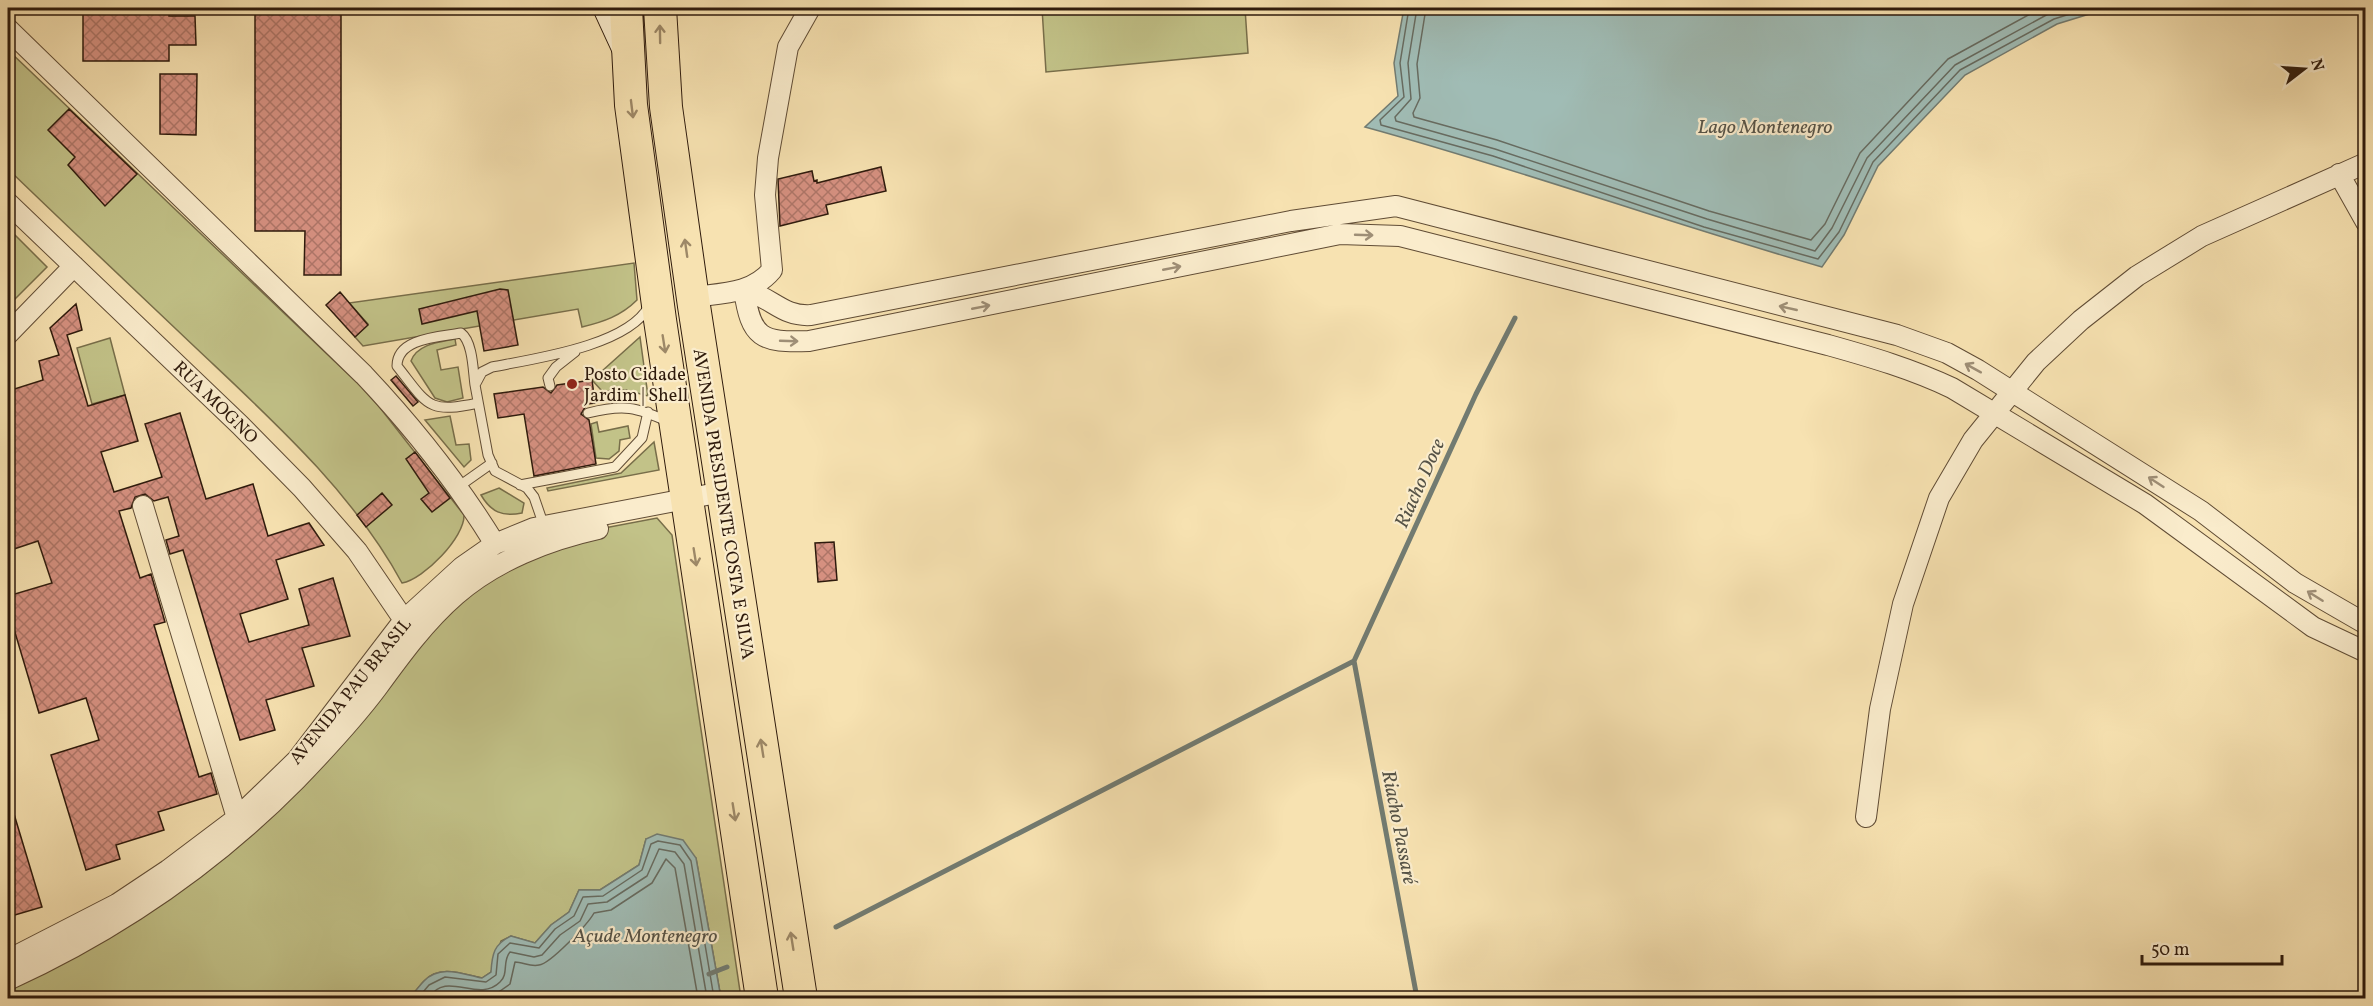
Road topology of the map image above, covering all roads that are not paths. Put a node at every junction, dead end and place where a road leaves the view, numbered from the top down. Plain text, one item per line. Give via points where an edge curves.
1 (607, 8) edge
2 (626, 8) edge
3 (660, 8) edge
4 (810, 8) edge
5 (8, 29) edge
6 (627, 51) junction
7 (2366, 163) edge
8 (2339, 174) junction
9 (8, 203) edge
10 (2366, 222) edge
11 (74, 266) junction
12 (744, 290) junction
13 (656, 294) junction
14 (693, 297) junction
15 (8, 334) edge
16 (577, 351) junction
17 (475, 385) junction
18 (550, 386) dead end
19 (2011, 391) junction
20 (478, 403) junction
21 (648, 412) junction
22 (588, 413) dead end
23 (1994, 413) junction
24 (676, 425) junction
25 (492, 463) junction
26 (520, 485) junction
27 (458, 487) junction
28 (722, 492) junction
29 (687, 499) junction
30 (143, 506) dead end
31 (657, 518) dead end
32 (544, 526) junction
33 (495, 544) junction
34 (404, 620) junction
35 (2366, 624) edge
36 (2366, 652) edge
37 (1866, 817) dead end
38 (237, 818) junction
39 (8, 960) edge
40 (8, 980) edge
41 (762, 999) edge
42 (801, 999) edge

1 - 6 street
2 - 6 main road, AVENIDA PRESIDENTE COSTA E SILVA
14 -> 3 main road, AVENIDA PRESIDENTE COSTA E SILVA via 666,107
4 - 12 street via 788,47 768,158 765,195 772,270 762,282
5 - 27 street via 364,375 412,426
6 -> 13 main road, AVENIDA PRESIDENTE COSTA E SILVA
7 - 8 street
8 - 10 street
8 - 19 street via 2202,236 2137,276 2081,320
9 - 11 street, RUA MOGNO
11 - 15 street
11 - 34 street, RUA MOGNO via 302,488 357,551
12 - 14 street
19 -> 12 street via 1947,353 1897,335 1396,206 1291,221 811,315 794,316 755,292
12 -> 23 street via 748,318 769,340 809,341 1340,234 1400,236 1893,363 1952,388
13 - 16 lane via 646,313 623,330
13 -> 24 main road, AVENIDA PRESIDENTE COSTA E SILVA
14 - 28 main road, AVENIDA PRESIDENTE COSTA E SILVA
16 - 17 lane via 492,367 482,372
16 - 18 lane via 556,367 548,378
17 - 20 lane
17 - 20 lane via 468,345 461,333 424,340 402,350 397,359 397,366 429,405 448,410
19 - 23 street
35 -> 19 street via 2295,583 2201,511
20 - 25 lane
21 - 22 lane via 626,406
21 - 24 lane
21 - 26 lane via 642,438 615,467
23 - 36 street via 2145,504 2313,627
23 - 37 street via 1972,440 1939,498 1903,604 1880,709
24 - 29 main road, AVENIDA PRESIDENTE COSTA E SILVA
25 - 26 lane via 495,471
25 - 27 lane
26 - 32 lane via 534,497
27 - 33 street
28 - 29 street, AVENIDA PAU BRASIL
42 -> 28 main road, AVENIDA PRESIDENTE COSTA E SILVA
29 - 32 street, AVENIDA PAU BRASIL
29 -> 41 main road, AVENIDA PRESIDENTE COSTA E SILVA
30 - 38 street
31 - 40 street via 578,533 544,544 458,593 406,647 333,739 253,822 158,896 56,958
32 - 33 street, AVENIDA PAU BRASIL
33 - 34 street, AVENIDA PAU BRASIL via 462,567
34 - 38 street, AVENIDA PAU BRASIL via 297,760
38 - 39 street, AVENIDA PAU BRASIL via 117,904

